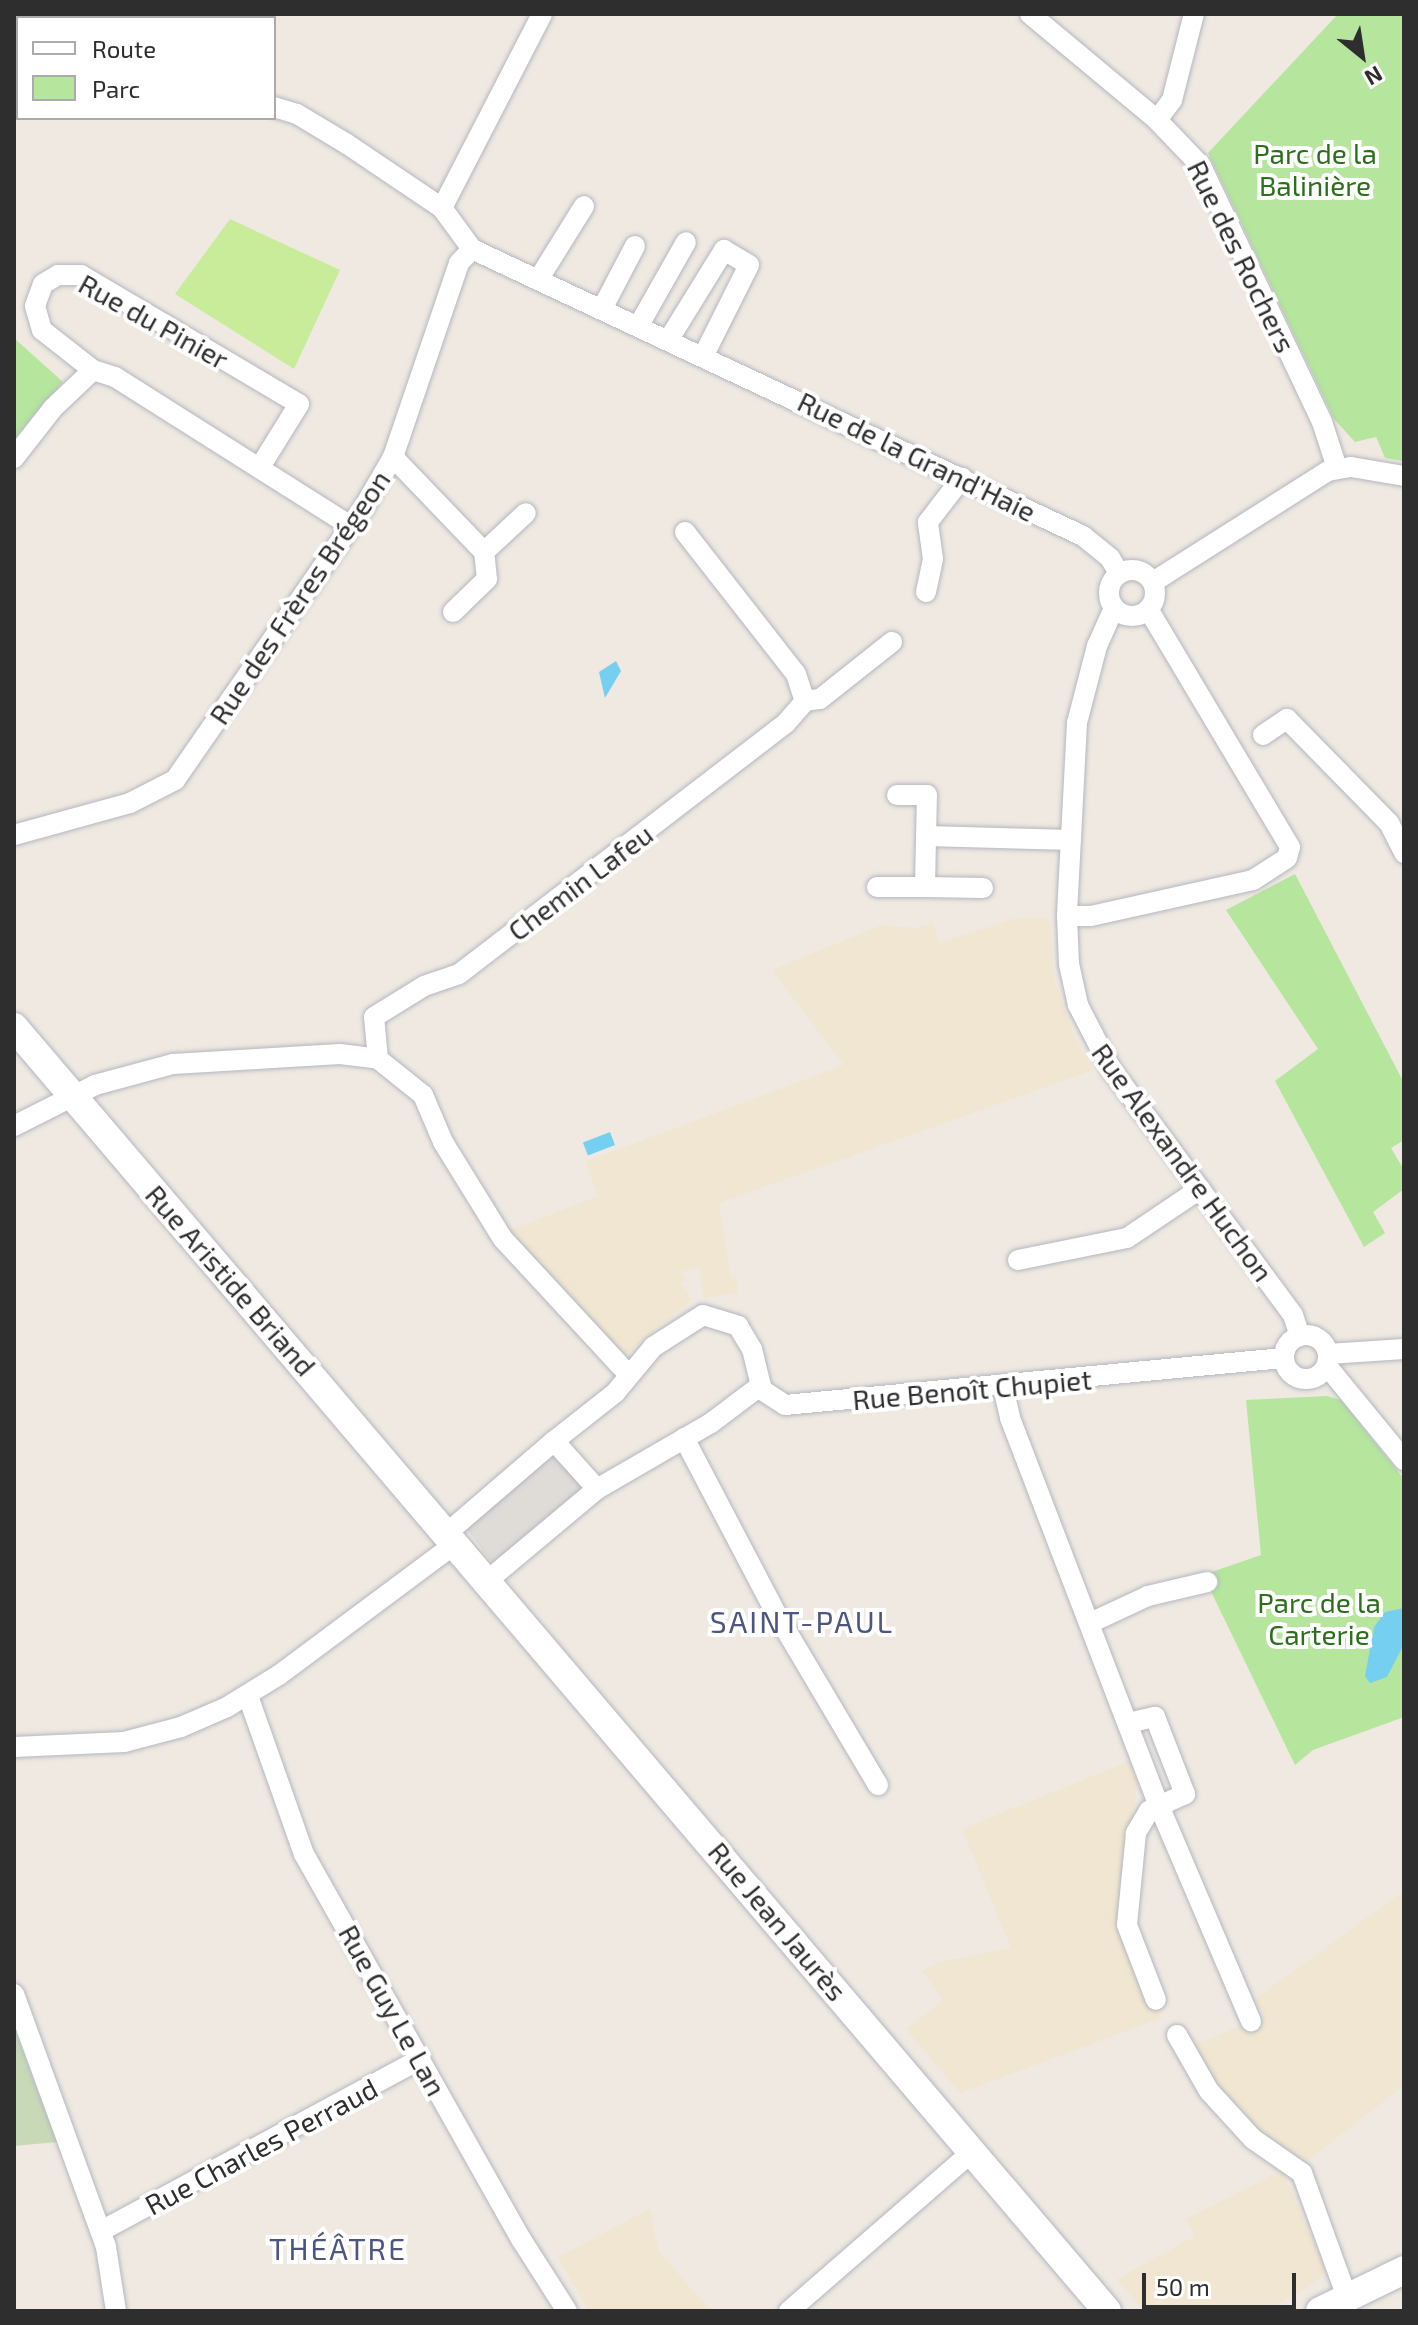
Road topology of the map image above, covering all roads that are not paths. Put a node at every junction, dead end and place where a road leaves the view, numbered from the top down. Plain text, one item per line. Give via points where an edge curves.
1 (542, 14) edge
2 (1030, 14) edge
3 (1194, 14) edge
4 (276, 108) edge
5 (1157, 120) junction
6 (584, 206) dead end
7 (442, 208) junction
8 (686, 242) dead end
9 (635, 246) dead end
10 (472, 249) junction
11 (538, 280) junction
12 (602, 309) junction
13 (639, 325) junction
14 (669, 339) junction
15 (703, 357) junction
16 (93, 370) junction
17 (393, 457) junction
18 (14, 458) edge
19 (260, 467) junction
20 (1337, 468) junction
21 (1404, 476) edge
22 (962, 478) junction
23 (526, 513) dead end
24 (351, 526) junction
25 (685, 532) dead end
26 (484, 552) junction
27 (1119, 573) junction
28 (1153, 582) junction
29 (926, 592) dead end
30 (1114, 608) junction
31 (1148, 609) junction
32 (453, 612) dead end
33 (892, 642) dead end
34 (805, 701) junction
35 (1263, 735) dead end
36 (897, 795) dead end
37 (14, 835) edge
38 (926, 836) junction
39 (1071, 840) junction
40 (1404, 853) edge
41 (877, 887) dead end
42 (925, 887) junction
43 (983, 888) dead end
44 (1067, 916) junction
45 (14, 1027) edge
46 (378, 1059) junction
47 (73, 1096) junction
48 (14, 1126) edge
49 (1200, 1189) junction
50 (1018, 1260) dead end
51 (1300, 1336) junction
52 (1404, 1349) edge
53 (1283, 1358) junction
54 (1328, 1360) junction
55 (629, 1375) junction
56 (760, 1386) junction
57 (1003, 1387) junction
58 (684, 1438) junction
59 (554, 1441) junction
60 (1404, 1460) edge
61 (597, 1489) junction
62 (452, 1538) junction
63 (487, 1581) junction
64 (1207, 1582) dead end
65 (1090, 1623) junction
66 (248, 1696) junction
67 (1128, 1723) junction
68 (14, 1747) edge
69 (878, 1785) dead end
70 (1160, 1808) junction
71 (14, 1994) edge
72 (1156, 2000) dead end
73 (1251, 2021) dead end
74 (1177, 2035) dead end
75 (421, 2059) junction
76 (972, 2152) junction
77 (101, 2231) junction
78 (1404, 2270) edge
79 (1347, 2297) junction
80 (116, 2311) edge
81 (567, 2311) edge
82 (789, 2311) edge
83 (1107, 2311) edge
84 (1320, 2311) edge

1 - 7 street
2 - 5 street, Rue des Rochers
3 - 5 street via 1172,100
4 - 7 street, Rue de la Grand'Haie via 347,144
5 - 20 street, Rue des Rochers via 1192,153 1212,186 1322,422
6 - 11 street
7 - 10 street, Rue de la Grand'Haie
8 - 13 street
9 - 12 street
10 - 11 street, Rue de la Grand'Haie
10 - 17 street, Rue des Frères Brégeon via 459,263
11 - 12 street, Rue de la Grand'Haie
12 - 13 street, Rue de la Grand'Haie
13 - 14 street, Rue de la Grand'Haie
14 - 15 street, Rue de la Grand'Haie
14 - 15 street via 724,250 749,265
15 - 22 street, Rue de la Grand'Haie
16 - 18 street via 53,408
16 - 19 street, Rue du Pinier via 115,377
16 - 19 street, Rue du Pinier via 42,330 35,306 43,284 58,275 94,281 299,404
17 - 24 street, Rue des Frères Brégeon
17 - 26 street
19 - 24 street, Rue du Pinier
20 - 21 street
20 - 28 street
22 - 27 street, Rue de la Grand'Haie via 1083,536 1110,558
22 - 29 street via 928,522 933,559
23 - 26 street
24 - 37 street, Rue des Frères Brégeon via 175,780 130,803
25 - 34 street via 796,674
26 - 32 street via 487,579
27 - 28 street via 1142,571
27 - 30 street via 1109,586
28 - 31 street via 1155,596
30 - 31 street via 1135,616
30 - 39 street, Rue Alexandre Huchon via 1097,646 1077,723
31 - 44 street via 1290,847 1287,858 1253,880 1086,917
33 - 34 street, Chemin Lafeu via 820,699
34 - 46 street, Chemin Lafeu via 786,723 459,974 424,986 374,1017
35 - 40 street via 1287,719 1299,729 1389,823
36 - 38 street via 927,795
38 - 39 street
38 - 42 street
39 - 44 street, Rue Alexandre Huchon
41 - 42 street
42 - 43 street
44 - 49 street, Rue Alexandre Huchon via 1069,964 1092,1038
45 - 47 main road, Rue Aristide Briand
46 - 47 street via 340,1054 173,1064
46 - 55 street via 423,1095 443,1142 503,1239
47 - 48 street
47 - 62 main road, Rue Aristide Briand
49 - 50 street via 1127,1238
49 - 51 street, Rue Alexandre Huchon via 1293,1315
51 - 53 street via 1291,1340
51 - 54 street via 1315,1337
52 - 54 street
53 - 54 street via 1292,1375 1306,1380
53 - 57 street, Rue Benoît Chupiet
54 - 60 street
55 - 56 street via 674,1329 703,1315 720,1316 748,1339
55 - 59 street
56 - 57 street, Rue Benoît Chupiet via 770,1398 794,1406
56 - 58 street
57 - 65 street via 1010,1418
58 - 61 street
58 - 69 street via 772,1606
59 - 61 street
59 - 62 street
61 - 63 street
62 - 63 main road, Rue Jean Jaurès
62 - 66 street
63 - 76 main road, Rue Jean Jaurès
64 - 65 street via 1148,1596
65 - 67 street
66 - 68 street via 181,1727 124,1742
66 - 75 street, Rue Guy Le Lan via 304,1854
67 - 70 street
67 - 70 street via 1155,1717 1185,1794
70 - 72 street via 1142,1818 1136,1833 1127,1925
70 - 73 street
71 - 77 street
74 - 79 street via 1209,2091 1253,2139 1302,2173
75 - 77 street, Rue Charles Perraud
75 - 81 street, Rue Guy Le Lan
76 - 82 street
76 - 83 main road, Rue Jean Jaurès
77 - 80 street
78 - 79 main road
79 - 84 main road

